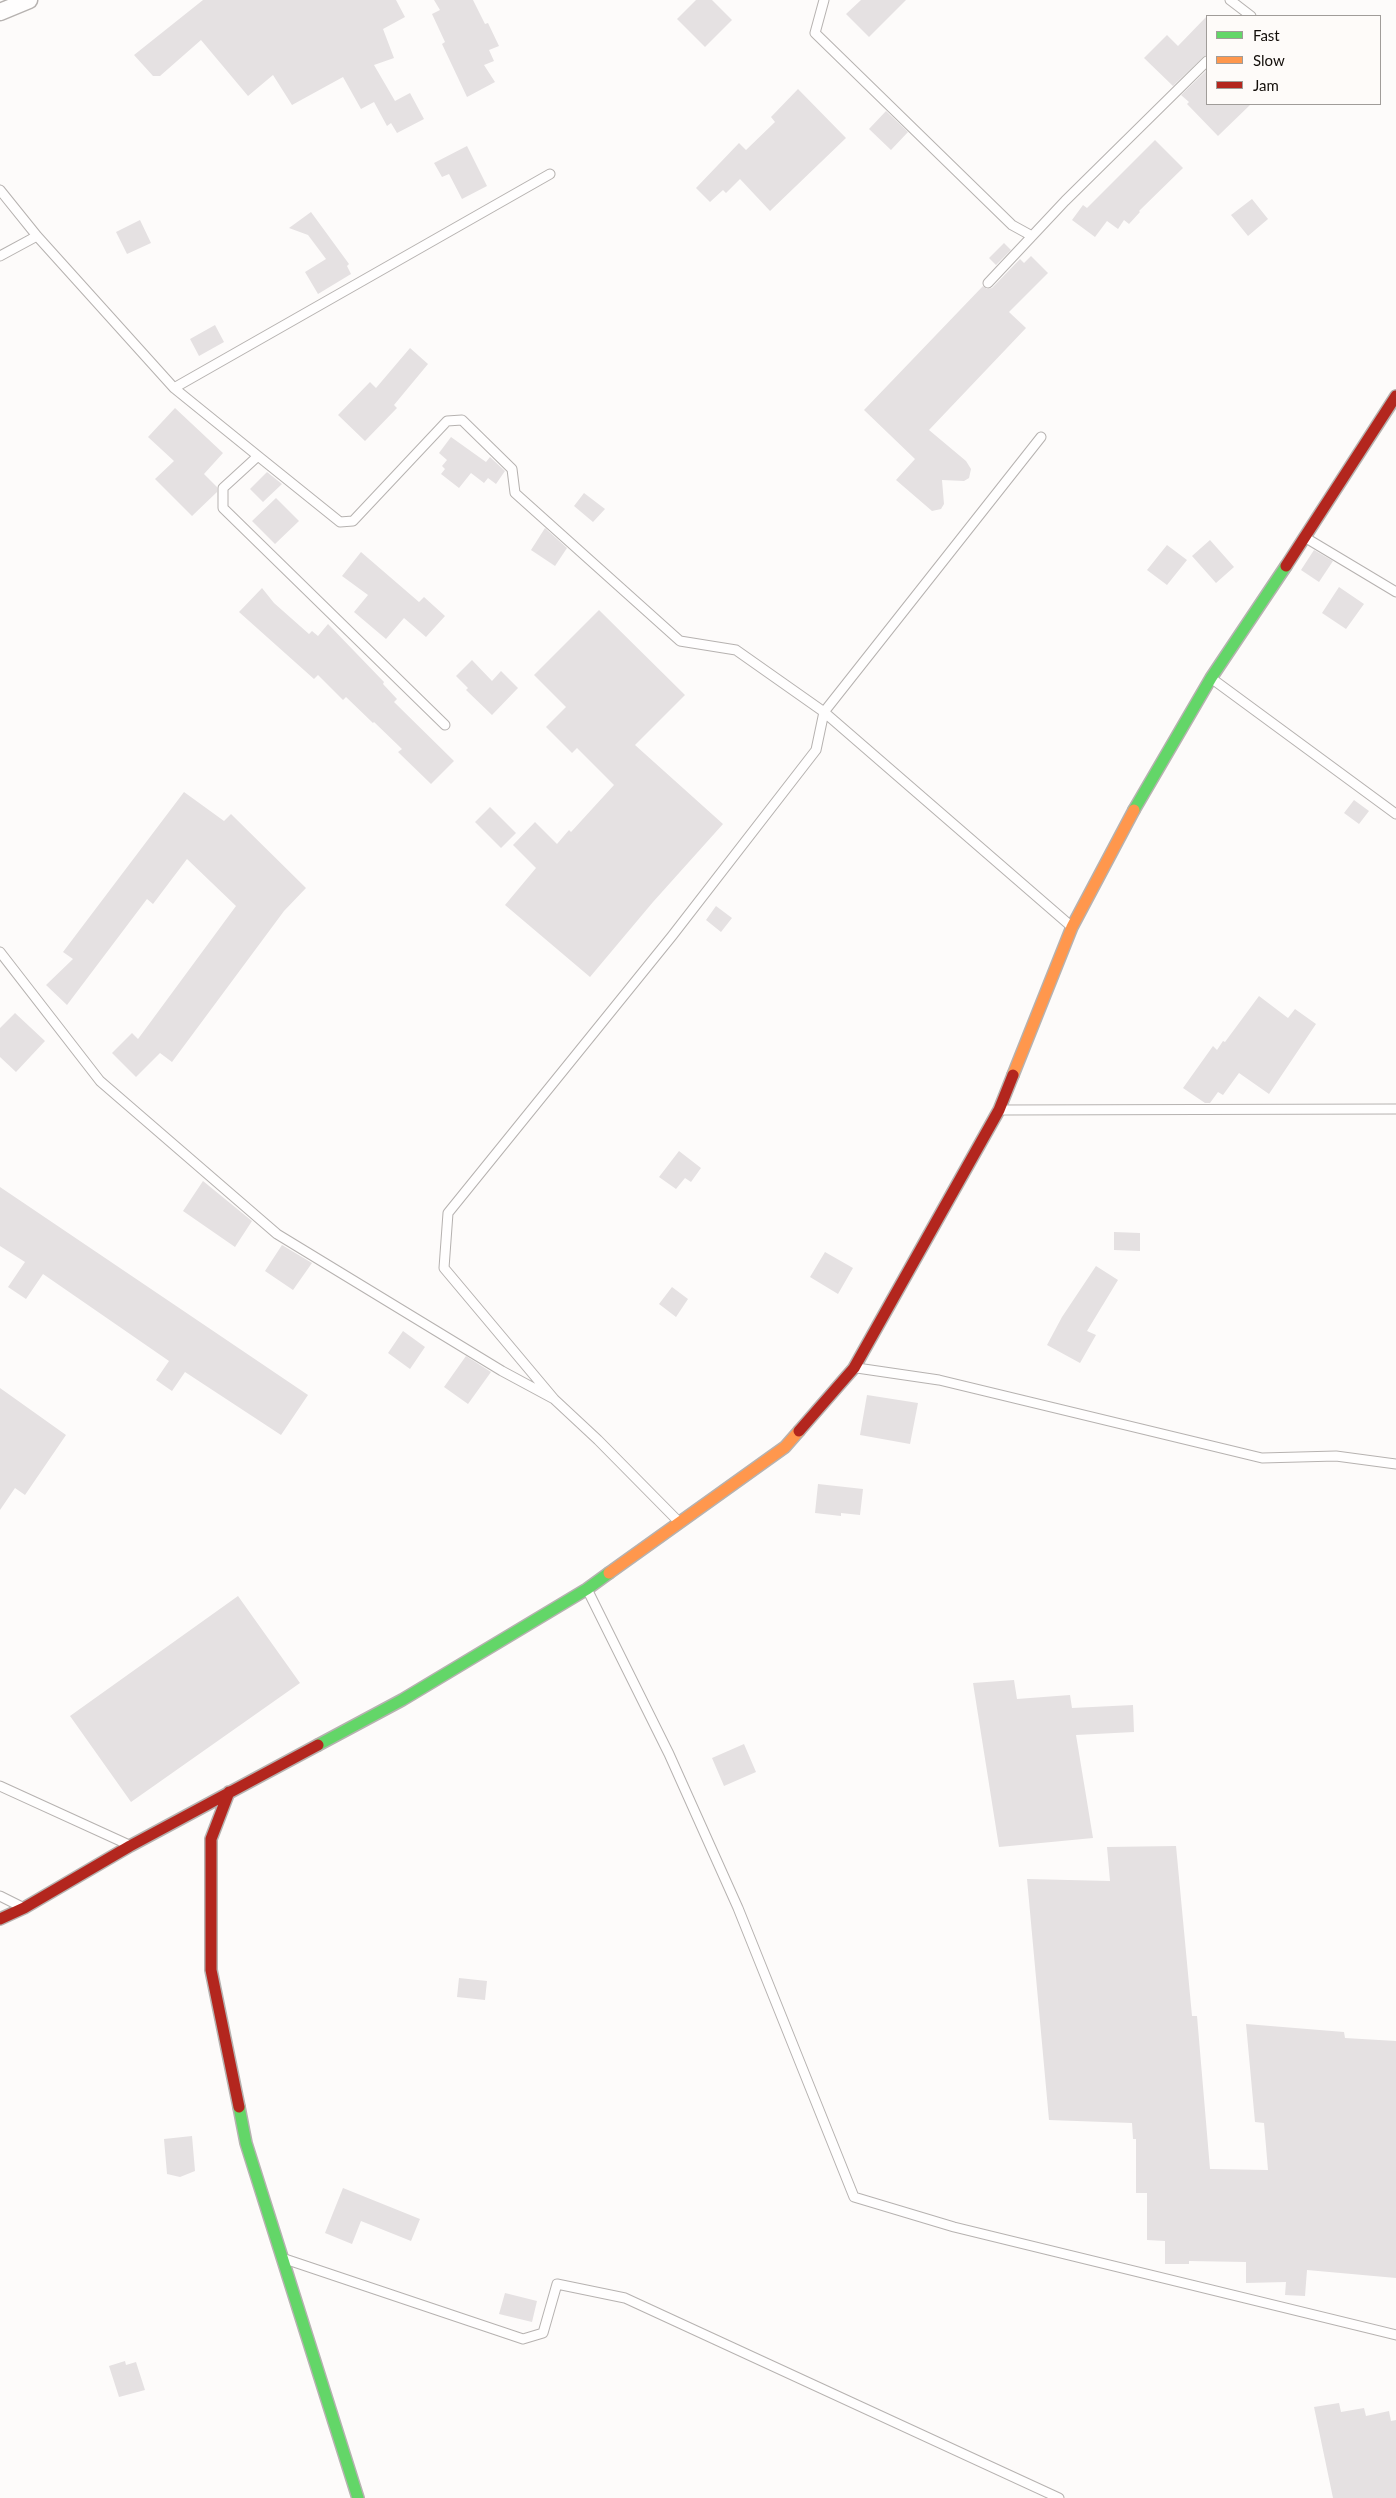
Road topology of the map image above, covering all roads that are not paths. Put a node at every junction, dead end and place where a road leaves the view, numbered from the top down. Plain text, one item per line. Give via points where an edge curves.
1 (29, 0) edge
2 (824, 0) edge
3 (1230, 0) edge
4 (0, 12) edge
5 (1250, 15) edge
6 (1206, 62) edge
7 (550, 174) dead end
8 (0, 190) edge
9 (37, 236) junction
10 (1032, 236) junction
11 (0, 256) edge
12 (988, 284) dead end
13 (174, 388) junction
14 (1396, 396) edge
15 (1041, 436) dead end
16 (258, 456) junction
17 (1306, 538) junction
18 (1396, 592) edge
19 (1211, 678) junction
20 (824, 712) junction
21 (445, 725) dead end
22 (1396, 814) edge
23 (1072, 927) junction
24 (0, 952) edge
25 (1396, 1109) edge
26 (999, 1110) junction
27 (854, 1368) junction
28 (554, 1399) junction
29 (1396, 1464) edge
30 (678, 1522) junction
31 (587, 1589) junction
32 (0, 1786) edge
33 (229, 1792) junction
34 (130, 1846) junction
35 (0, 1896) edge
36 (24, 1908) junction
37 (0, 1919) edge
38 (283, 2259) junction
39 (1396, 2335) edge
40 (358, 2498) edge
41 (1059, 2498) edge

1 - 4 street
2 - 10 lane via 815,33 1012,225
3 - 5 lane
6 - 10 lane
7 - 13 lane
8 - 9 lane
9 - 11 lane
9 - 13 lane
10 - 12 lane
13 - 16 lane
14 - 17 street
15 - 20 lane
16 - 20 lane via 340,522 353,521 447,421 462,420 512,469 515,493 680,641 736,650
16 - 21 lane via 223,488 223,508
17 - 18 lane
17 - 19 street
19 - 22 lane
19 - 23 street
20 - 23 lane
20 - 28 lane via 816,750 672,936 448,1213 444,1268
23 - 26 street
24 - 28 lane via 100,1081 277,1234 502,1371
25 - 26 lane
26 - 27 street
27 - 29 lane via 939,1380 1262,1458 1336,1456
27 - 30 street via 785,1447
28 - 30 lane
30 - 31 street
31 - 33 street via 402,1700
31 - 39 lane via 669,1754 738,1908 854,2198 954,2227
32 - 34 lane
33 - 34 street
33 - 38 street via 211,1839 211,1970 246,2143
34 - 36 street
35 - 36 lane
36 - 37 street
38 - 40 street
38 - 41 lane via 522,2339 543,2333 558,2284 625,2298

